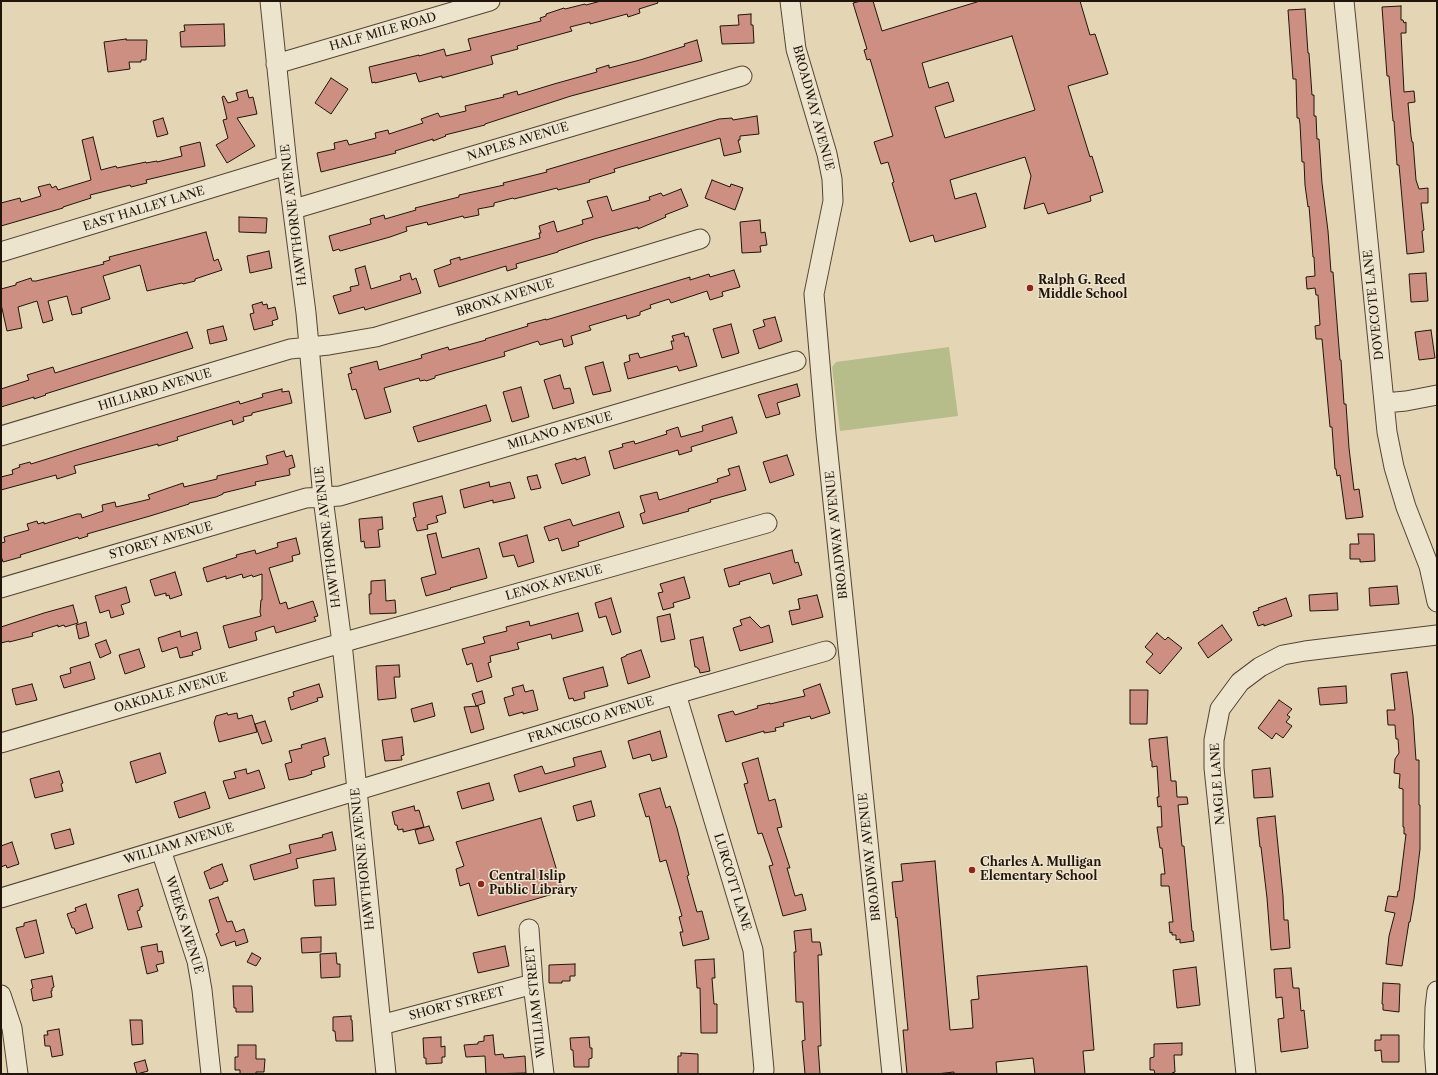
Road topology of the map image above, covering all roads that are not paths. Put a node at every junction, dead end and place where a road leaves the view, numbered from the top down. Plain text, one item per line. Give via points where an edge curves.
1 (270, 1) edge
2 (490, 1) edge
3 (790, 1) edge
4 (1344, 1) edge
5 (276, 64) junction
6 (742, 76) dead end
7 (288, 165) junction
8 (294, 209) junction
9 (700, 239) dead end
10 (1, 252) edge
11 (309, 347) junction
12 (796, 361) dead end
13 (1437, 395) edge
14 (1384, 403) junction
15 (1, 436) edge
16 (323, 498) junction
17 (767, 523) dead end
18 (1, 588) edge
19 (1437, 602) edge
20 (1437, 635) edge
21 (342, 643) junction
22 (826, 651) dead end
23 (676, 694) junction
24 (1, 743) edge
25 (356, 790) junction
26 (161, 850) junction
27 (1, 898) edge
28 (529, 929) dead end
29 (533, 984) junction
30 (1437, 991) edge
31 (1, 995) edge
32 (381, 1025) junction
33 (18, 1074) edge
34 (211, 1074) edge
35 (386, 1074) edge
36 (544, 1074) edge
37 (763, 1074) edge
38 (892, 1074) edge
39 (1246, 1074) edge
40 (1436, 1074) edge

1 - 5 street, HAWTHORNE AVENUE
2 - 5 street, HALF MILE ROAD
3 - 38 street, BROADWAY AVENUE via 796,49 832,179 833,201 814,294
4 - 14 street, DOVECOTE LANE
5 - 7 street, HAWTHORNE AVENUE
6 - 8 street, NAPLES AVENUE
7 - 8 street, HAWTHORNE AVENUE
7 - 10 street, EAST HALLEY LANE
8 - 11 street, HAWTHORNE AVENUE
9 - 11 street, BRONX AVENUE via 376,337
11 - 15 street, HILLIARD AVENUE via 290,349
11 - 16 street, HAWTHORNE AVENUE
12 - 16 street, MILANO AVENUE via 340,496
13 - 14 street
14 - 19 street, DOVECOTE LANE via 1394,467 1406,507 1429,566
16 - 18 street, STOREY AVENUE via 306,498
16 - 21 street, HAWTHORNE AVENUE
17 - 21 street, LENOX AVENUE
20 - 39 street, NAGLE LANE via 1283,655 1260,666 1240,682 1220,709 1214,740 1214,768
21 - 24 street, OAKDALE AVENUE
21 - 25 street, HAWTHORNE AVENUE
22 - 23 street, FRANCISCO AVENUE
23 - 25 street, FRANCISCO AVENUE
23 - 37 street, LURCOTT LANE via 753,950
25 - 26 street, WILLIAM AVENUE
25 - 32 street, HAWTHORNE AVENUE
26 - 27 street, WILLIAM AVENUE
26 - 34 street, WEEKS AVENUE via 197,961
28 - 29 street, WILLIAM STREET
29 - 32 street, SHORT STREET
29 - 36 street, WILLIAM STREET
30 - 40 street via 1434,1047
31 - 33 street via 12,1028
32 - 35 street, HAWTHORNE AVENUE

